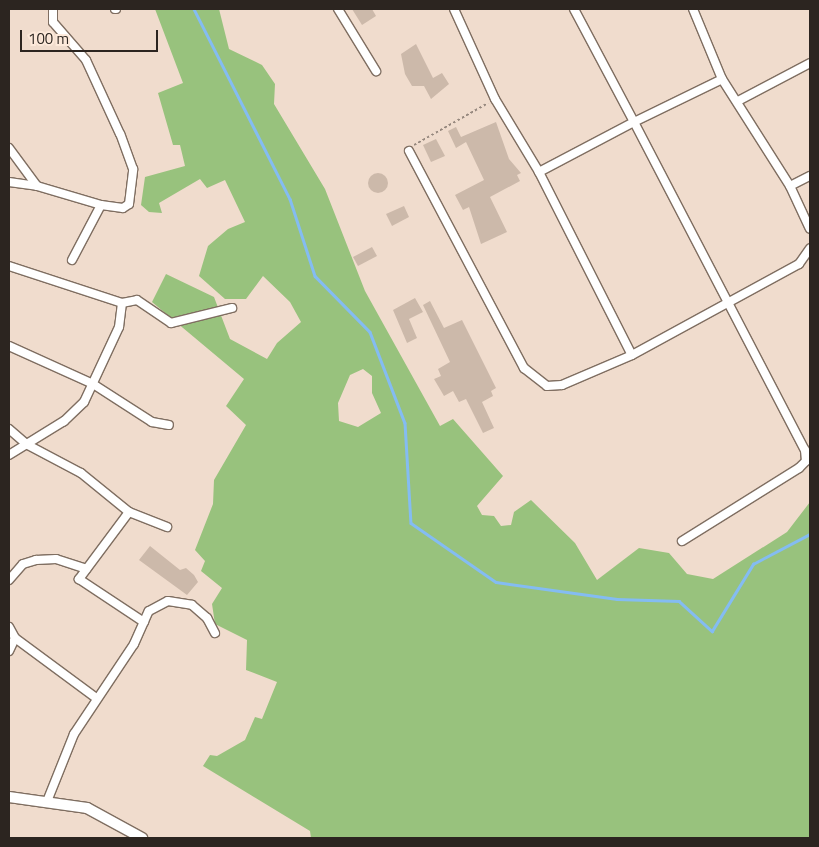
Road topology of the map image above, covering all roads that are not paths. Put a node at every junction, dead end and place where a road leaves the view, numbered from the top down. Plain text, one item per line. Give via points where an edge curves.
1 (53, 9) edge
2 (338, 9) edge
3 (454, 9) edge
4 (693, 9) edge
5 (576, 10) edge
6 (810, 63) edge
7 (376, 71) dead end
8 (722, 79) junction
9 (738, 101) junction
10 (634, 122) junction
11 (9, 148) edge
12 (410, 151) road end
13 (539, 172) junction
14 (810, 176) edge
15 (9, 182) edge
16 (37, 186) junction
17 (790, 186) junction
18 (101, 205) junction
19 (810, 229) edge
20 (810, 248) edge
21 (72, 260) dead end
22 (9, 266) edge
23 (122, 304) junction
24 (727, 304) junction
25 (232, 308) dead end
26 (9, 346) edge
27 (632, 356) junction
28 (93, 384) junction
29 (170, 424) dead end
30 (9, 429) edge
31 (26, 444) junction
32 (9, 455) edge
33 (129, 512) junction
34 (167, 527) dead end
35 (682, 541) dead end
36 (86, 569) junction
37 (9, 580) edge
38 (144, 622) junction
39 (9, 627) edge
40 (216, 633) dead end
41 (15, 638) junction
42 (9, 650) edge
43 (96, 698) junction
44 (9, 796) edge
45 (48, 799) junction
46 (142, 838) edge

1 - 18 street via 53,22 86,60 133,170 129,204 124,208
2 - 7 street
3 - 13 street via 495,99
4 - 8 street
5 - 10 street
6 - 9 street
8 - 9 street
8 - 10 street
9 - 17 street
10 - 13 street
10 - 24 street
11 - 16 street
12 - 27 street via 524,368 536,380 547,386 562,385
13 - 27 street
14 - 17 street
15 - 16 street
16 - 18 street
17 - 19 street
18 - 21 street
20 - 24 street via 799,264
22 - 23 street
23 - 25 street via 136,300 170,323
23 - 28 street via 119,327
24 - 27 street
24 - 35 street via 805,450 806,462
26 - 28 street
28 - 29 street via 152,422
28 - 31 street via 75,412
30 - 31 street
31 - 32 street
31 - 33 street via 81,473
33 - 34 street
33 - 36 street
36 - 37 street via 56,559 36,560 23,564
36 - 38 street via 81,584
38 - 40 street via 159,602 168,601 200,611
38 - 43 street
39 - 41 street
41 - 42 street
41 - 43 street
43 - 45 street via 74,734
44 - 45 street
45 - 46 street via 87,808

